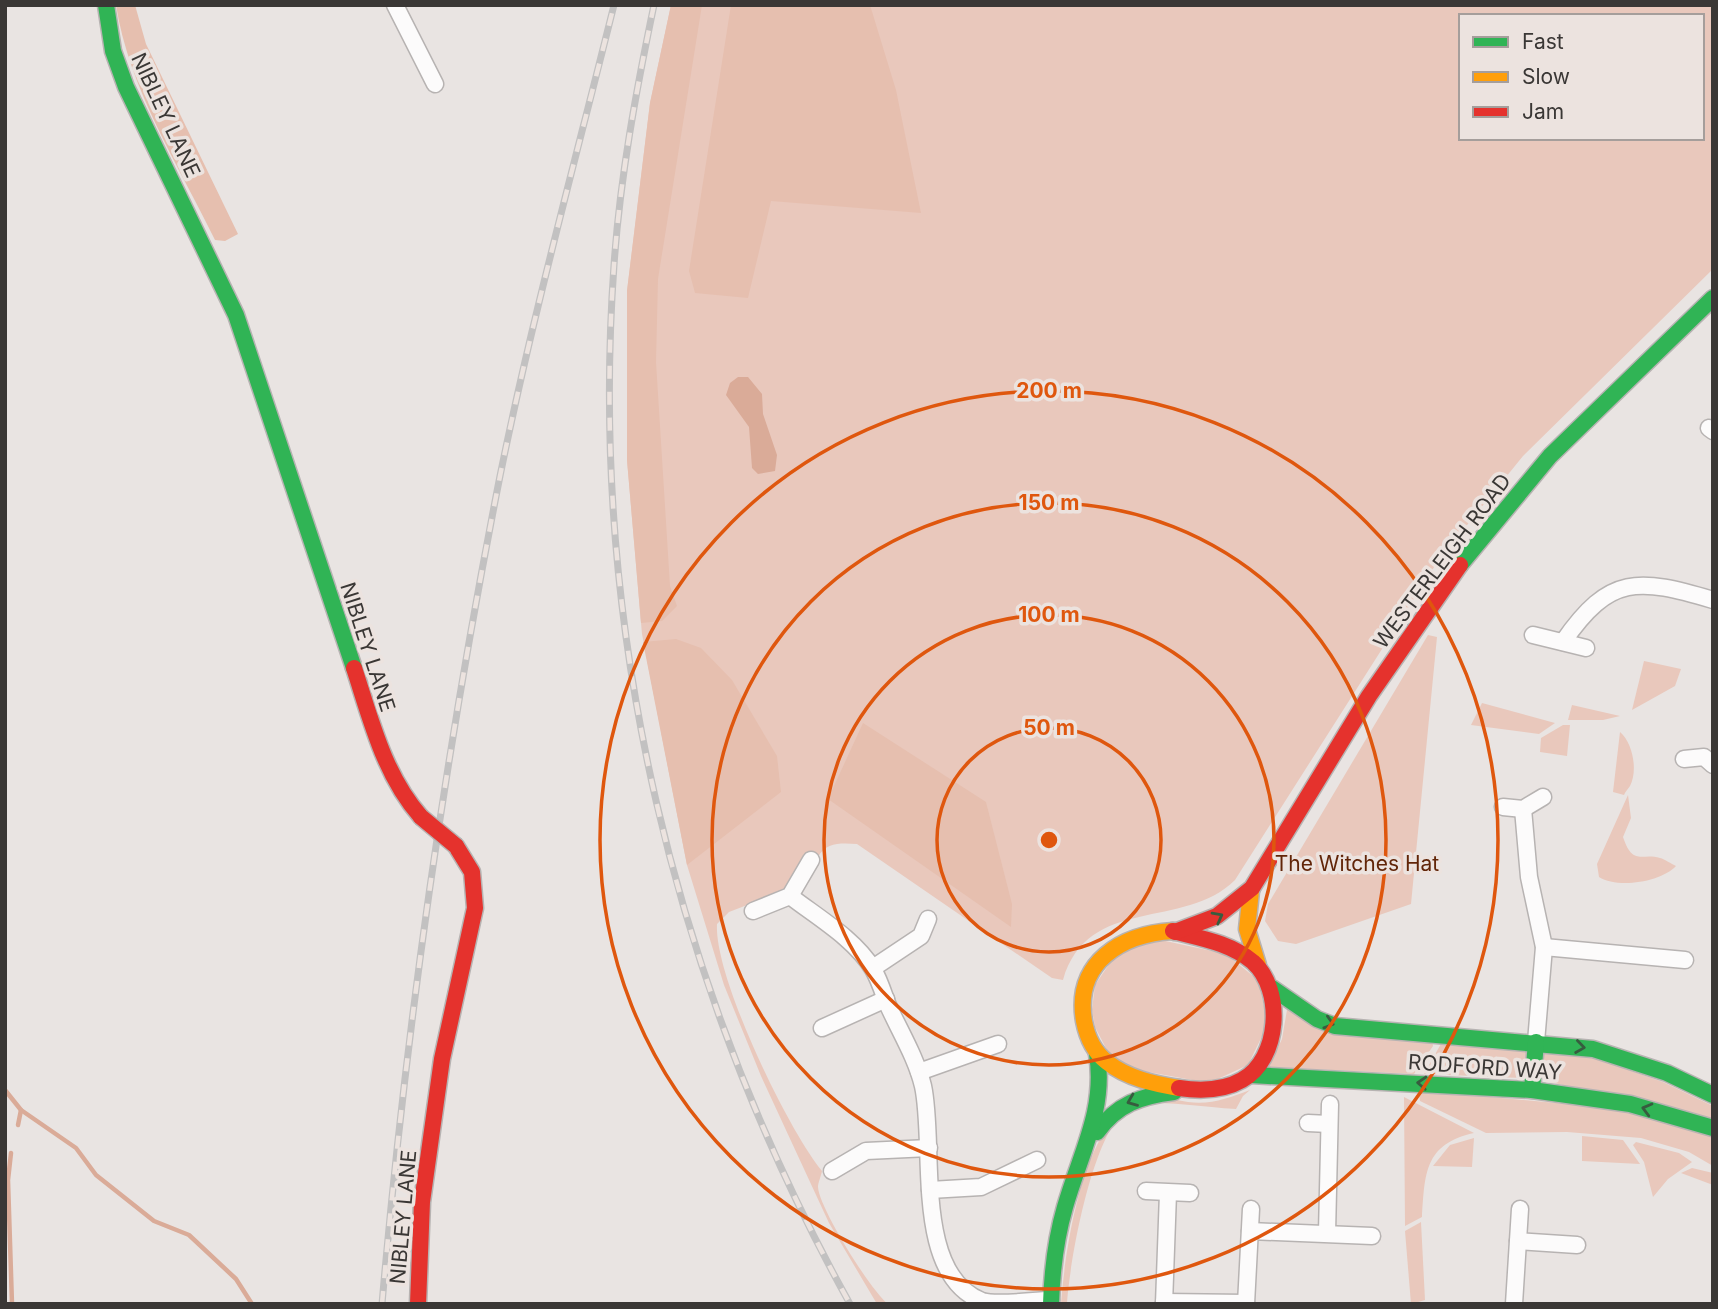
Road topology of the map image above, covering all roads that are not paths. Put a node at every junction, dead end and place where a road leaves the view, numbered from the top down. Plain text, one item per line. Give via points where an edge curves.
1 (106, 5) edge
2 (395, 5) edge
3 (435, 84) dead end
4 (1713, 298) edge
5 (1713, 600) edge
6 (1532, 635) dead end
7 (1563, 642) junction
8 (1586, 648) dead end
9 (1710, 757) edge
10 (1684, 759) dead end
11 (1543, 797) dead end
12 (1503, 807) dead end
13 (1523, 809) junction
14 (811, 860) dead end
15 (1252, 888) junction
16 (790, 896) junction
17 (753, 911) dead end
18 (928, 919) dead end
19 (1175, 932) junction
20 (1544, 947) junction
21 (1685, 960) dead end
22 (873, 968) junction
23 (1259, 968) junction
24 (1272, 988) junction
25 (886, 999) junction
26 (821, 1028) dead end
27 (1536, 1042) junction
28 (998, 1044) dead end
29 (1097, 1054) junction
30 (919, 1072) junction
31 (1251, 1075) junction
32 (1532, 1090) junction
33 (1189, 1091) junction
34 (1713, 1095) edge
35 (1330, 1104) dead end
36 (1308, 1124) dead end
37 (1329, 1124) junction
38 (1713, 1128) edge
39 (1091, 1140) junction
40 (929, 1148) junction
41 (1037, 1160) dead end
42 (832, 1171) dead end
43 (930, 1190) junction
44 (1146, 1191) dead end
45 (1168, 1193) junction
46 (1190, 1194) dead end
47 (1251, 1209) dead end
48 (1520, 1209) dead end
49 (1250, 1231) junction
50 (1327, 1233) junction
51 (1372, 1236) dead end
52 (1518, 1241) junction
53 (1577, 1245) dead end
54 (982, 1302) edge
55 (1051, 1302) edge
56 (1164, 1303) edge
57 (1246, 1303) edge
58 (418, 1304) edge
59 (1514, 1304) edge

1 - 58 street, NIBLEY LANE, bridge via 113,51 126,87 236,315 382,754 404,798 456,846 472,872 475,908 442,1059 422,1202
2 - 3 street
4 - 15 street, WESTERLEIGH ROAD via 1502,511 1380,679
5 - 7 street via 1660,586 1627,587 1591,605
6 - 7 street
7 - 8 street
9 - 10 street
11 - 13 street
12 - 13 street
13 - 20 street via 1529,877
14 - 16 street
19 -> 15 street, WESTERLEIGH ROAD via 1217,919
15 - 23 street, WESTERLEIGH ROAD via 1245,931
16 - 17 street
16 - 22 street via 842,936
18 - 22 street via 921,936
19 - 23 street via 1228,946
19 - 29 street via 1127,938 1104,953 1088,974 1081,999 1083,1019
20 - 21 street
20 - 27 street
22 - 25 street
23 - 24 street
24 -> 27 street, RODFORD WAY via 1335,1026
24 - 31 street via 1272,1039
25 - 26 street
25 - 30 street
27 - 32 street
27 -> 34 street, RODFORD WAY via 1623,1057
28 - 30 street
29 - 33 street via 1120,1072
29 - 39 street via 1101,1089
30 - 40 street
32 -> 31 street, RODFORD WAY
31 - 33 street via 1220,1089
38 -> 32 street, RODFORD WAY via 1630,1104
33 -> 39 street via 1136,1098 1118,1106
35 - 37 street
36 - 37 street
37 - 50 street
39 - 55 street via 1061,1218
40 - 42 street via 866,1152
40 - 43 street
41 - 43 street via 981,1187
43 - 54 street via 933,1226 945,1262 959,1283
44 - 45 street
45 - 46 street
45 - 56 street
47 - 49 street
48 - 52 street
49 - 50 street
49 - 57 street
50 - 51 street
52 - 53 street
52 - 59 street
54 - 55 street
56 - 57 street

